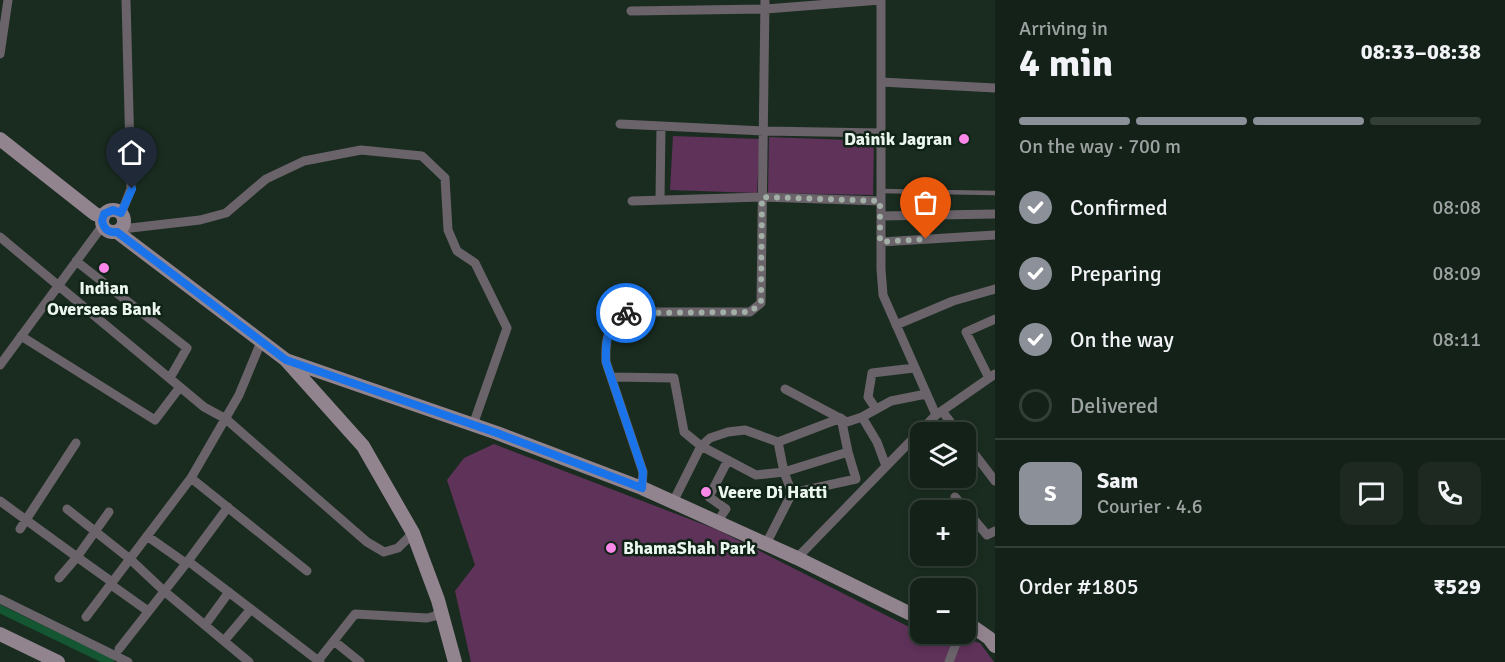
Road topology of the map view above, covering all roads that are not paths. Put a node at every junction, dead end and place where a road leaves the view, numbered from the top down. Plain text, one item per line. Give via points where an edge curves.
1 (8, 0) edge
2 (126, 0) edge
3 (880, 0) edge
4 (765, 5) edge
5 (631, 11) dead end
6 (0, 54) edge
7 (881, 82) junction
8 (995, 88) edge
9 (620, 124) dead end
10 (661, 126) junction
11 (764, 131) junction
12 (880, 134) junction
13 (0, 139) edge
14 (881, 190) junction
15 (995, 193) edge
16 (762, 197) junction
17 (660, 199) junction
18 (632, 201) dead end
19 (880, 201) junction
20 (121, 213) junction
21 (995, 214) edge
22 (880, 216) junction
23 (103, 221) junction
24 (119, 230) junction
25 (995, 235) edge
26 (0, 237) edge
27 (880, 242) junction
28 (76, 261) junction
29 (59, 285) junction
30 (995, 289) edge
31 (995, 319) edge
32 (896, 325) junction
33 (21, 336) junction
34 (261, 342) junction
35 (286, 360) junction
36 (0, 365) edge
37 (914, 368) junction
38 (992, 376) edge
39 (611, 377) junction
40 (170, 378) junction
41 (180, 387) junction
42 (785, 389) dead end
43 (926, 394) junction
44 (876, 409) junction
45 (939, 413) junction
46 (862, 417) junction
47 (841, 418) junction
48 (226, 419) junction
49 (948, 422) edge
50 (473, 425) junction
51 (778, 442) junction
52 (75, 443) dead end
53 (701, 446) junction
54 (848, 452) junction
55 (976, 456) edge
56 (728, 460) junction
57 (886, 466) junction
58 (784, 472) junction
59 (191, 478) junction
60 (995, 481) edge
61 (642, 488) junction
62 (792, 493) junction
63 (955, 496) dead end
64 (0, 501) edge
65 (673, 502) junction
66 (228, 507) junction
67 (67, 509) dead end
68 (109, 512) dead end
69 (26, 520) junction
70 (717, 522) junction
71 (20, 529) dead end
72 (995, 531) edge
73 (95, 532) junction
74 (413, 533) junction
75 (147, 536) junction
76 (766, 544) junction
77 (77, 557) junction
78 (797, 558) junction
79 (129, 559) junction
80 (188, 561) junction
81 (307, 571) dead end
82 (59, 578) dead end
83 (111, 583) junction
84 (164, 591) junction
85 (229, 592) junction
86 (0, 599) edge
87 (251, 609) junction
88 (441, 609) junction
89 (148, 611) junction
90 (910, 614) edge
91 (86, 617) dead end
92 (205, 626) junction
93 (976, 629) edge
94 (0, 634) edge
95 (224, 641) junction
96 (334, 641) junction
97 (956, 644) edge
98 (995, 646) edge
99 (118, 649) dead end
100 (58, 662) edge
101 (128, 662) edge
102 (249, 662) edge
103 (318, 662) edge
104 (360, 662) edge
105 (455, 662) edge
106 (949, 662) edge

1 - 6 street
2 - 20 street via 132,189
3 - 4 street
3 - 7 street
4 - 5 street
4 - 11 street
7 - 8 street
7 - 12 street
9 - 10 street
10 - 11 street
10 - 17 street
11 - 12 street
11 - 16 street
12 - 14 street
13 - 23 street
14 - 15 lane
14 - 19 street
16 - 17 street
16 - 19 street
16 - 39 street via 761,303 750,312 627,312 618,316 605,347
17 - 18 street
19 - 22 street
20 - 23 street via 110,211
20 - 24 street via 124,221
21 - 22 street
22 - 27 street
23 - 24 street via 108,231
23 - 28 street
24 - 34 street
24 - 50 street via 226,213 266,179 304,161 360,150 422,156 445,178 452,240 457,251 475,263 507,328
25 - 27 street
26 - 29 street
27 - 32 street via 883,295
28 - 29 street
28 - 40 street via 187,348
29 - 33 street
29 - 40 street
30 - 32 street via 953,301
31 - 38 street via 966,332
32 - 37 street
33 - 36 street
33 - 41 street via 155,420
34 - 35 street
34 - 48 street
35 - 50 street
35 - 74 street via 363,446
37 - 43 street
37 - 44 street via 872,373 868,397
38 - 45 street
39 - 53 street via 674,378 684,432
39 - 61 street via 643,472
40 - 41 street
41 - 48 street
42 - 47 street
43 - 44 street via 891,401
43 - 45 street
44 - 46 street
45 - 49 street
45 - 57 street
46 - 47 street via 847,422
46 - 57 street
47 - 51 street
47 - 54 street
48 - 59 street
48 - 74 street via 367,542 384,552 398,548
50 - 61 street
51 - 53 street via 745,430 710,438
51 - 58 street
52 - 69 street
53 - 56 street
53 - 65 street
54 - 58 street
54 - 62 street via 856,479
55 - 60 street
56 - 58 street via 756,475
56 - 70 street via 709,497 726,509
57 - 78 street
58 - 62 street
59 - 66 street
59 - 75 street
61 - 65 street
62 - 76 street
63 - 72 street via 987,535
64 - 69 street
65 - 70 street
66 - 80 street
66 - 81 street
67 - 73 street
68 - 73 street
69 - 71 street
69 - 77 street
70 - 76 street
73 - 77 street
73 - 79 street
74 - 88 street
75 - 79 street
75 - 80 street via 183,562
76 - 78 street
77 - 82 street
77 - 83 street
78 - 90 street
79 - 83 street
79 - 84 street
80 - 84 street
80 - 85 street
83 - 89 street
83 - 91 street
84 - 89 street
84 - 92 street
85 - 87 street
85 - 92 street
86 - 101 street
87 - 95 street
87 - 103 street
88 - 96 street via 427,618 355,614
88 - 105 street
89 - 99 street
92 - 95 street
93 - 98 street
94 - 100 street
95 - 102 street
96 - 103 street
96 - 104 street
97 - 106 street

